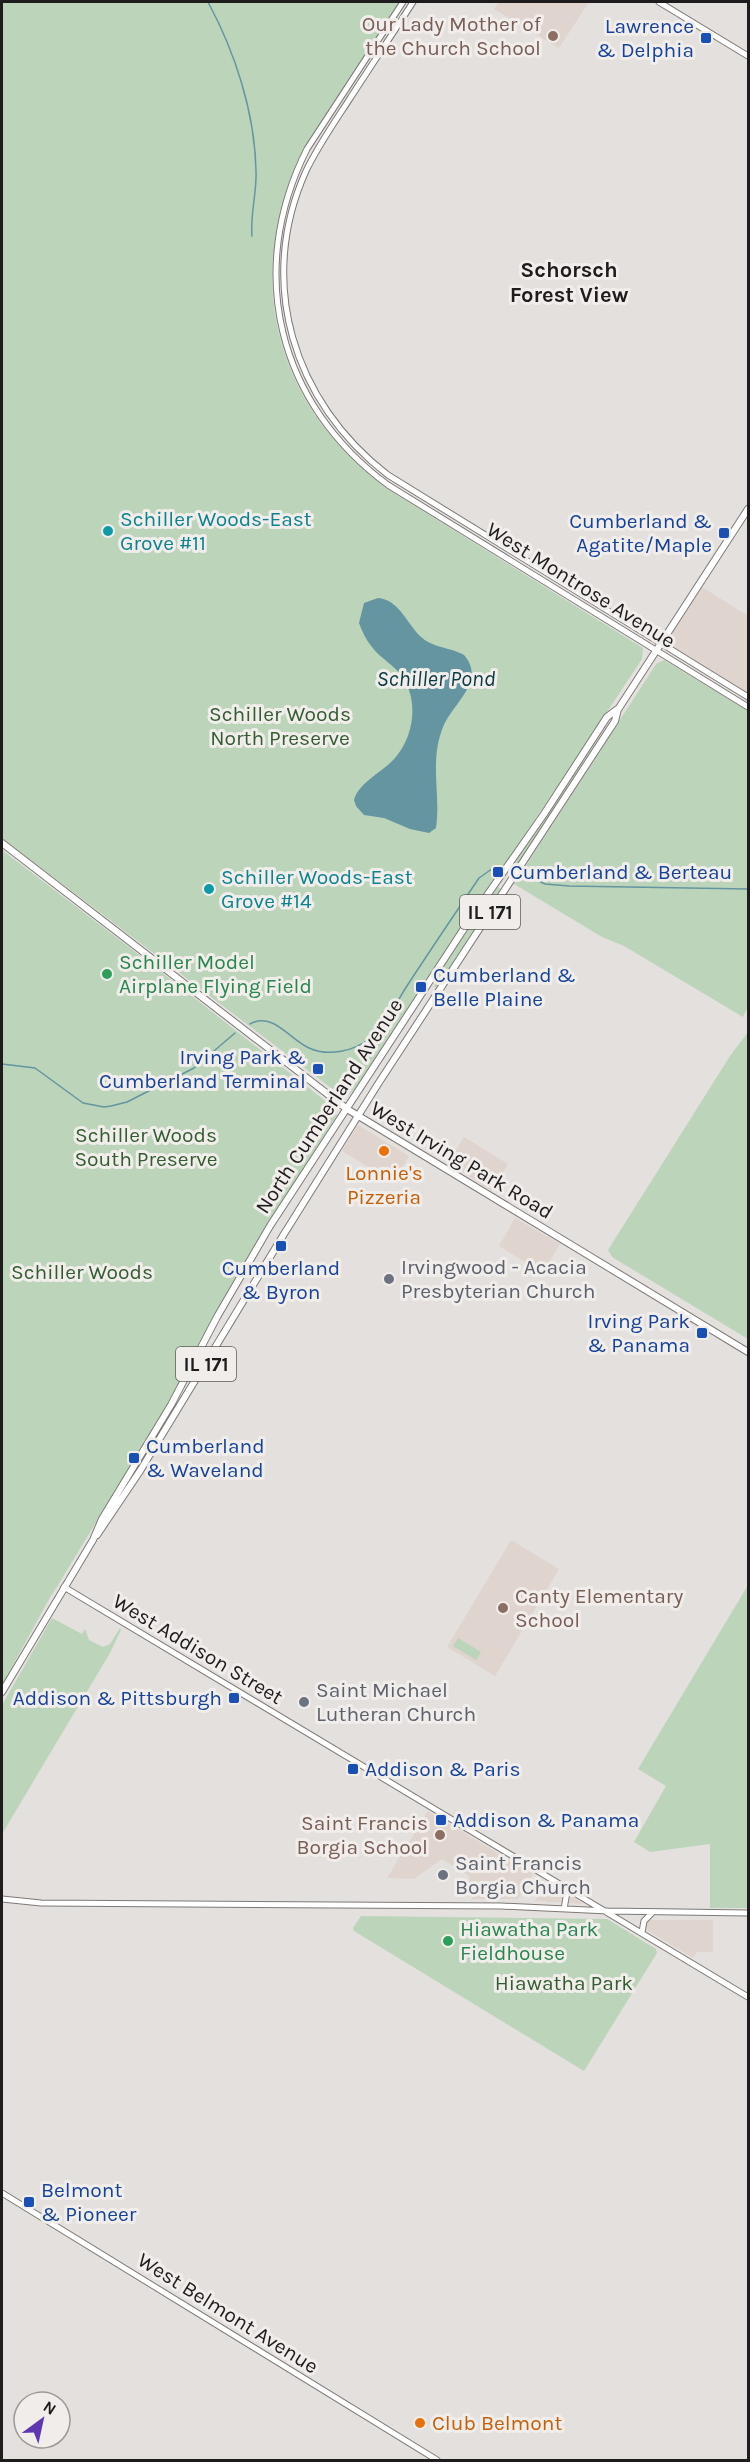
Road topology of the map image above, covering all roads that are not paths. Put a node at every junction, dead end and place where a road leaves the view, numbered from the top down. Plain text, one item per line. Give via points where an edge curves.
1 (403, 2) edge
2 (413, 2) edge
3 (659, 2) edge
4 (748, 56) edge
5 (748, 509) edge
6 (661, 643) junction
7 (656, 650) junction
8 (748, 698) edge
9 (748, 707) edge
10 (619, 708) junction
11 (2, 843) edge
12 (347, 1109) junction
13 (358, 1116) junction
14 (748, 1352) edge
15 (93, 1540) junction
16 (64, 1587) junction
17 (2, 1692) edge
18 (563, 1885) junction
19 (2, 1899) edge
20 (564, 1909) junction
21 (608, 1911) junction
22 (653, 1912) junction
23 (748, 1913) edge
24 (642, 1932) junction
25 (748, 1997) edge
26 (2, 2193) edge
27 (437, 2460) edge

1 - 7 main road, West Montrose Avenue via 301,162 287,198 275,272 285,344 308,399 342,446 368,470
2 - 6 main road, West Montrose Avenue via 311,162 291,213 284,266 286,303 299,360 318,399 340,431 401,484
3 - 4 main road
5 - 6 main road, North Cumberland Avenue / IL 171
6 - 7 main road, North Cumberland Avenue / IL 171
6 - 8 main road, West Montrose Avenue
7 - 9 main road, West Montrose Avenue
7 - 10 main road, North Cumberland Avenue / IL 171
10 - 12 main road, North Cumberland Avenue / IL 171 via 608,717 483,901
10 - 13 main road, North Cumberland Avenue / IL 171 via 615,721
11 - 12 main road, West Irving Park Road
12 - 13 main road, West Irving Park Road
12 - 15 main road, North Cumberland Avenue / IL 171 via 270,1226
13 - 14 main road, West Irving Park Road
13 - 15 main road, North Cumberland Avenue / IL 171
15 - 16 main road, North Cumberland Avenue / IL 171
16 - 17 main road, North Cumberland Avenue / IL 171
16 - 18 main road, West Addison Street
18 - 20 main road via 567,1892
18 - 21 main road, West Addison Street
19 - 20 main road via 41,1903
20 - 21 main road
21 - 22 main road
21 - 24 main road, West Addison Street
22 - 23 main road
22 - 24 main road via 644,1921
24 - 25 main road, West Addison Street
26 - 27 main road, West Belmont Avenue

